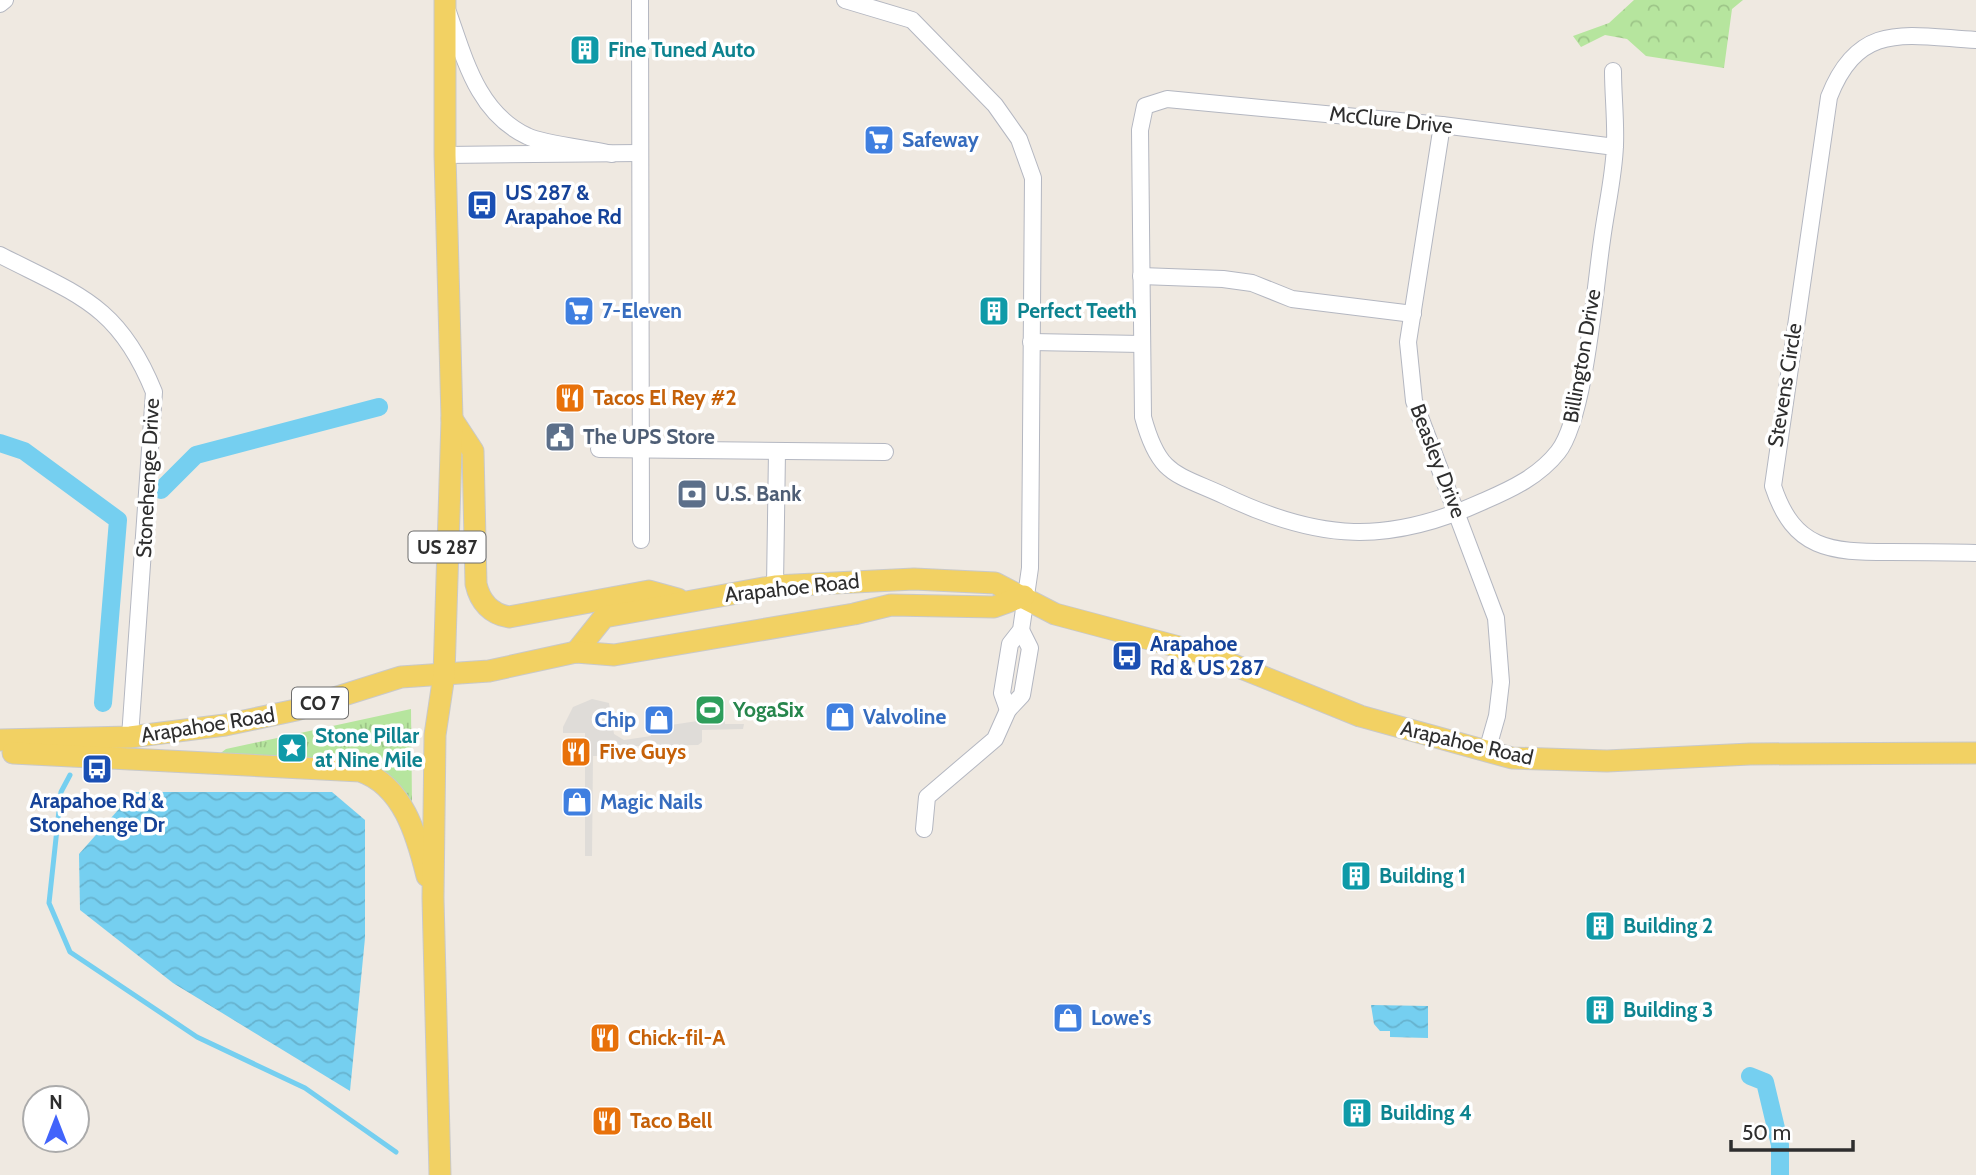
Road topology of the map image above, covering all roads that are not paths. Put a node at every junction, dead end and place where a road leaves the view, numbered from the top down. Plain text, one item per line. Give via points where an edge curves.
1 (5, 0) edge
2 (640, 0) edge
3 (845, 0) edge
4 (445, 1) edge
5 (0, 4) edge
6 (1976, 40) edge
7 (1613, 71) dead end
8 (1167, 99) joint
9 (1442, 125) junction
10 (1615, 147) junction
11 (640, 153) junction
12 (612, 154) junction
13 (445, 155) junction
14 (0, 255) edge
15 (1141, 276) junction
16 (1413, 314) junction
17 (1031, 342) junction
18 (1142, 344) junction
19 (452, 419) junction
20 (599, 449) dead end
21 (640, 449) junction
22 (777, 451) junction
23 (885, 452) dead end
24 (1458, 513) junction
25 (641, 540) dead end
26 (1976, 552) edge
27 (775, 586) junction
28 (1024, 596) junction
29 (683, 601) junction
30 (576, 652) junction
31 (444, 675) junction
32 (130, 737) junction
33 (0, 740) edge
34 (1487, 751) junction
35 (0, 753) edge
36 (1976, 753) edge
37 (924, 829) dead end
38 (433, 898) junction
39 (440, 1175) edge

1 - 5 street
2 - 11 street
3 - 17 street via 912,20 995,105 1019,139 1033,178
4 - 12 street via 473,81 497,118 529,138
4 - 13 main road, US 287
6 - 26 street, Stevens Circle via 1899,35 1872,42 1839,72 1829,97 1773,486 1780,510 1816,545 1840,552
7 - 10 street, Billington Drive
8 - 9 street, McClure Drive
8 - 15 street, Billington Drive via 1145,106 1140,130
9 - 10 street, McClure Drive
9 - 16 street, Beasley Drive
10 - 24 street, Billington Drive via 1573,421 1560,449 1543,468 1518,486
11 - 12 street
11 - 21 street
12 - 13 street
13 - 19 main road, US 287
14 - 32 street, Stonehenge Drive via 98,307 124,331 155,392
15 - 16 street via 1252,283 1292,299
15 - 18 street, Billington Drive
16 - 24 street, Beasley Drive via 1408,342 1414,401
17 - 18 street
17 - 28 street via 1030,568
18 - 24 street, Billington Drive via 1143,417 1150,443 1172,473 1258,512 1316,529 1366,534 1418,527
19 - 29 main road via 473,451 476,584 493,612 509,617 649,591
19 - 31 main road, US 287
20 - 21 street
21 - 22 street
21 - 25 street
22 - 23 street
22 - 27 street
24 - 34 street, Beasley Drive via 1496,618 1501,649 1497,716
27 - 28 main road, Arapahoe Road via 914,579 995,583
27 - 29 main road, Arapahoe Road
28 - 30 main road, Arapahoe Road via 994,607 891,605 614,655
28 - 34 main road, Arapahoe Road via 1055,614 1239,665 1370,719
28 - 37 street via 1021,630 1010,643 1002,693 1008,710 995,739 927,797
29 - 30 main road, Arapahoe Road via 604,617
30 - 31 main road, Arapahoe Road via 489,671
31 - 32 main road, Arapahoe Road / CO 7 via 401,677 261,718
31 - 38 main road, US 287 via 435,735
32 - 33 main road, Arapahoe Road / CO 7
34 - 36 main road, Arapahoe Road via 1512,758 1569,761
35 - 38 main road via 348,769 372,775 398,799
38 - 39 main road, US 287

